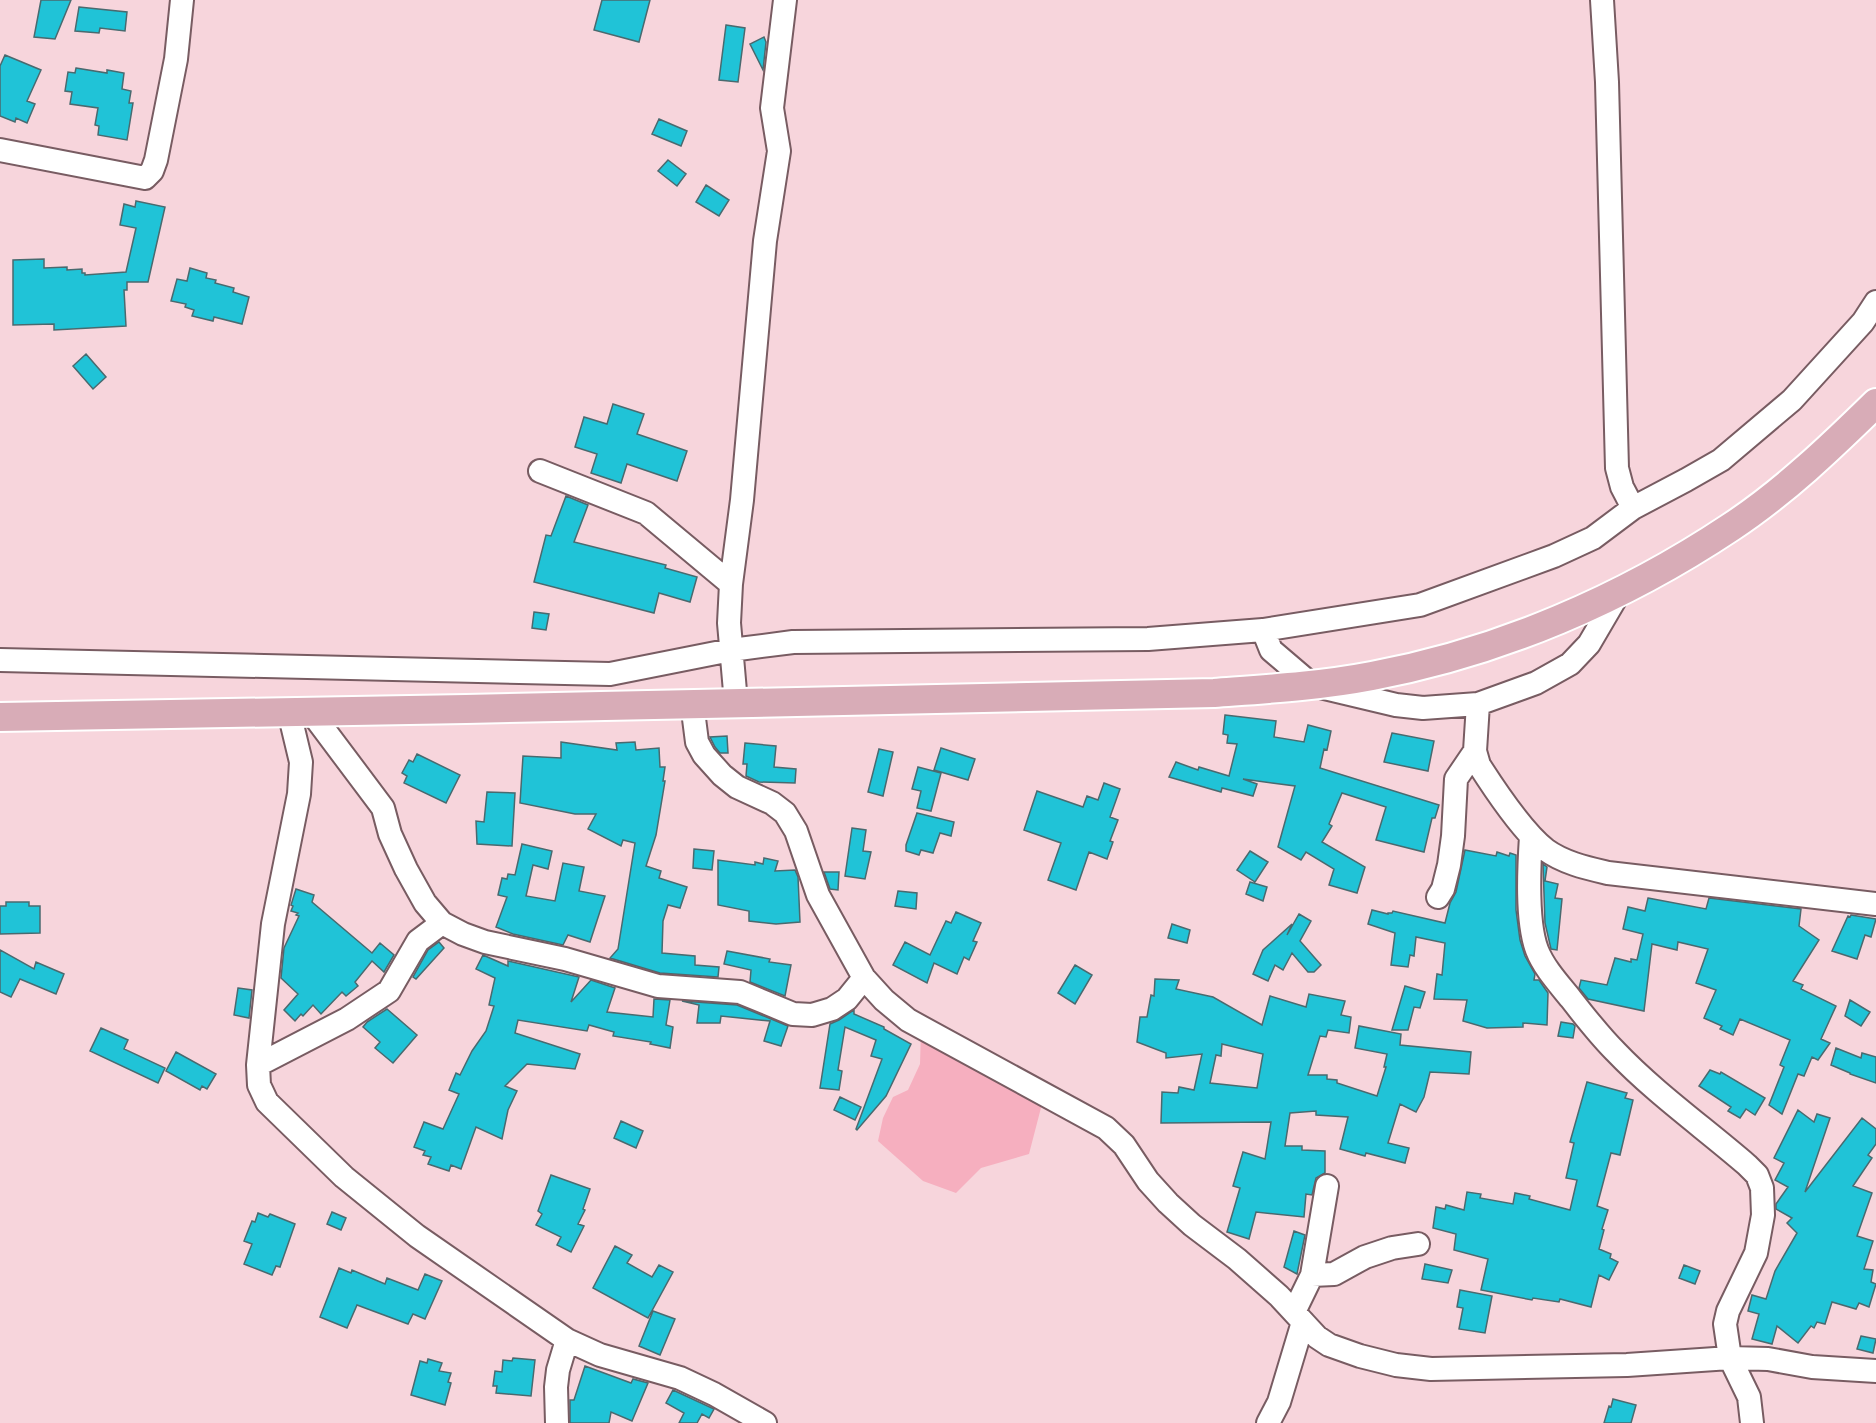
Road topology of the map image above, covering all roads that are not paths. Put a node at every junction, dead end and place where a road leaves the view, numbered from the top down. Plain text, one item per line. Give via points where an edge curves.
1 (182, 0) edge
2 (785, 0) edge
3 (1602, 0) edge
4 (0, 150) edge
5 (1876, 302) edge
6 (1876, 403) edge
7 (540, 471) dead end
8 (1633, 508) junction
9 (731, 584) junction
10 (1620, 591) junction
11 (1263, 630) junction
12 (731, 650) junction
13 (0, 660) edge
14 (1312, 686) junction
15 (736, 702) junction
16 (692, 703) junction
17 (1478, 704) junction
18 (300, 712) junction
19 (0, 717) edge
20 (1475, 751) junction
21 (1531, 836) junction
22 (1438, 897) dead end
23 (1876, 904) edge
24 (442, 923) junction
25 (864, 978) junction
26 (258, 1065) junction
27 (1327, 1186) dead end
28 (1418, 1244) dead end
29 (1312, 1275) junction
30 (1299, 1317) junction
31 (567, 1340) junction
32 (1730, 1358) junction
33 (1876, 1371) edge
34 (557, 1423) edge
35 (765, 1423) edge
36 (1268, 1423) edge
37 (1752, 1423) edge

1 - 4 street via 177,58 156,160 145,178
2 - 9 street via 772,108 778,151 765,241
3 - 8 street via 1617,468
5 - 8 street via 1863,322 1792,400 1721,459
6 - 10 main road via 1827,450 1732,526
7 - 9 street via 646,513
8 - 11 street via 1593,538 1554,556 1420,605
9 - 12 street
10 - 14 main road via 1486,648 1422,666
10 - 17 street via 1589,644 1570,664 1536,683
11 - 12 street via 1148,639 793,642
11 - 14 street via 1271,650
12 - 13 street via 610,674
12 - 15 street
14 - 15 main road via 1214,693
14 - 17 street via 1423,708
15 - 16 main road
16 - 18 main road
16 - 25 street via 697,742 704,756 736,787 785,813 796,831 818,895
17 - 20 street
18 - 19 main road
18 - 24 street via 383,808 406,869 425,903
18 - 26 street via 300,794 273,924
20 - 21 street via 1479,765
20 - 22 street via 1456,779 1449,865
21 - 23 street via 1547,851 1569,862 1608,873
21 - 32 street via 1532,931 1544,964 1616,1052 1747,1165 1760,1182 1764,1200 1756,1252 1725,1324
24 - 25 street via 485,942 565,959 658,986 740,992 793,1014 812,1015 832,1009 848,999
24 - 26 street via 418,940 389,990 347,1019
25 - 30 street via 908,1020 1106,1128 1124,1145 1168,1203 1237,1258
26 - 31 street via 267,1102 344,1177 417,1236
27 - 29 street
28 - 29 street via 1365,1257 1334,1274
29 - 30 street
30 - 32 street via 1329,1345 1411,1367 1627,1365
30 - 36 street via 1279,1402
31 - 34 street via 558,1370
31 - 35 street via 600,1355 680,1378
32 - 33 street
32 - 37 street via 1749,1397

